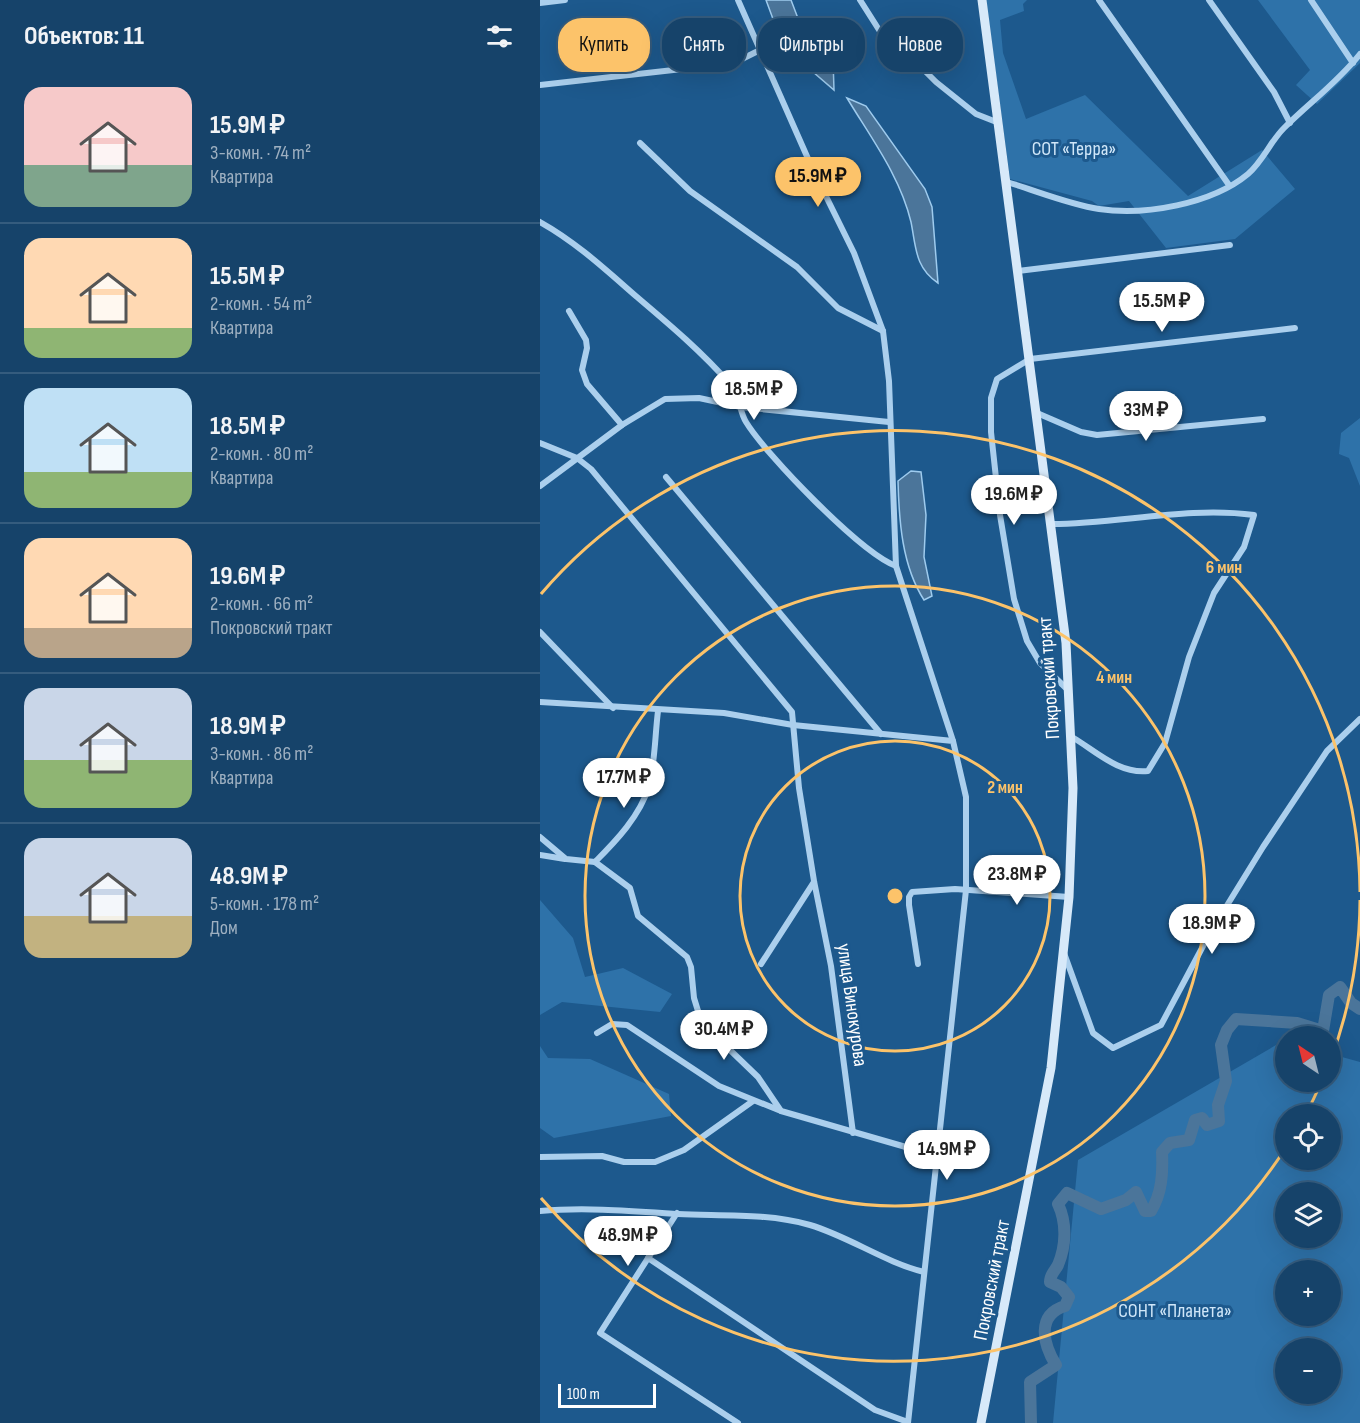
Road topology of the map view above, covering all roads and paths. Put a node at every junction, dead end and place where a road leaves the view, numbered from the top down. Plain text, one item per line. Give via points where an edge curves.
1 (565, 0) edge
2 (738, 0) edge
3 (860, 0) edge
4 (982, 0) edge
5 (1099, 0) edge
6 (1209, 0) edge
7 (1311, 0) edge
8 (540, 3) edge
9 (758, 45) edge
10 (758, 51) edge
11 (1360, 54) edge
12 (1353, 63) junction
13 (770, 72) edge
14 (540, 85) edge
15 (999, 123) junction
16 (1290, 123) junction
17 (640, 143) dead end
18 (1006, 182) junction
19 (1229, 185) junction
20 (540, 222) edge
21 (1230, 245) dead end
22 (1018, 271) junction
23 (569, 311) dead end
24 (1295, 328) dead end
25 (883, 330) junction
26 (1030, 359) junction
27 (741, 407) junction
28 (1037, 413) junction
29 (1263, 419) dead end
30 (889, 422) junction
31 (622, 425) junction
32 (540, 443) edge
33 (578, 458) junction
34 (666, 477) dead end
35 (540, 486) edge
36 (1052, 524) junction
37 (896, 566) junction
38 (540, 632) edge
39 (1069, 692) junction
40 (540, 702) edge
41 (613, 708) junction
42 (658, 711) junction
43 (1360, 719) edge
44 (794, 725) junction
45 (881, 735) junction
46 (1071, 736) junction
47 (953, 741) junction
48 (540, 837) edge
49 (540, 855) edge
50 (566, 859) junction
51 (595, 862) junction
52 (814, 881) junction
53 (966, 890) junction
54 (1069, 897) junction
55 (1064, 952) junction
56 (761, 964) dead end
57 (918, 964) dead end
58 (597, 1033) dead end
59 (753, 1101) junction
60 (781, 1111) junction
61 (853, 1133) junction
62 (937, 1155) junction
63 (540, 1157) edge
64 (540, 1211) edge
65 (676, 1214) junction
66 (648, 1258) junction
67 (924, 1272) junction
68 (908, 1422) edge
69 (738, 1423) edge
70 (981, 1423) edge

1 - 8 street
2 - 9 street
3 - 15 street via 881,33 936,82 976,114
4 - 15 main road, Покровский тракт
5 - 19 street
6 - 16 street via 1274,92
7 - 12 street
10 - 14 street via 709,66
11 - 12 street
12 - 16 street
13 - 25 street via 854,253
15 - 18 main road, Покровский тракт
16 - 19 street via 1257,166
17 - 25 street via 690,190 798,267 838,308
18 - 19 street via 1112,210 1180,205
18 - 22 main road, Покровский тракт
20 - 27 street via 594,260 698,350 733,387
21 - 22 street
22 - 26 main road, Покровский тракт
23 - 31 street via 586,340 582,370 587,384
24 - 26 street
25 - 30 street
26 - 28 main road, Покровский тракт
26 - 39 street via 997,379 991,398 1000,515 1014,599 1027,641 1040,663
27 - 30 street
27 - 31 street via 679,396 664,399
27 - 37 street via 744,420 763,444 828,513 872,552
28 - 29 street via 1097,435
28 - 36 main road, Покровский тракт
30 - 37 street
31 - 33 street
32 - 33 street
33 - 35 street
33 - 44 street, улица Винокурова via 788,705
34 - 45 street
36 - 39 main road, Покровский тракт
36 - 46 street via 1095,524 1222,511 1254,515 1244,547 1214,593 1189,657 1165,743 1148,771 1134,772 1107,761
37 - 47 street
38 - 41 street
39 - 46 main road, Покровский тракт
40 - 41 street
41 - 42 street
42 - 44 street via 742,715
42 - 51 street via 649,786 624,831
43 - 55 street via 1327,751 1263,847 1210,933 1161,1025 1113,1048 1093,1033
44 - 45 street
44 - 52 street, улица Винокурова via 799,788
45 - 47 street
46 - 54 main road, Покровский тракт via 1073,828
47 - 53 street via 966,798
48 - 50 street
49 - 50 street
50 - 51 street
51 - 60 street via 630,888 638,916 687,957 698,1011 758,1077
52 - 56 street
52 - 61 street, улица Винокурова via 831,966
53 - 54 street
53 - 57 street via 920,890 909,897
53 - 62 street
54 - 55 main road, Покровский тракт
55 - 70 main road, Покровский тракт via 1045,1104
58 - 59 street via 612,1024 627,1025 719,1086
59 - 60 street
59 - 63 street via 684,1150 655,1162 624,1162 602,1156
60 - 61 street
61 - 62 street
62 - 67 street
64 - 65 street
65 - 66 street
65 - 67 street via 752,1217 811,1225 865,1246 901,1266
66 - 68 street via 875,1410
66 - 69 street via 600,1334
67 - 68 street

